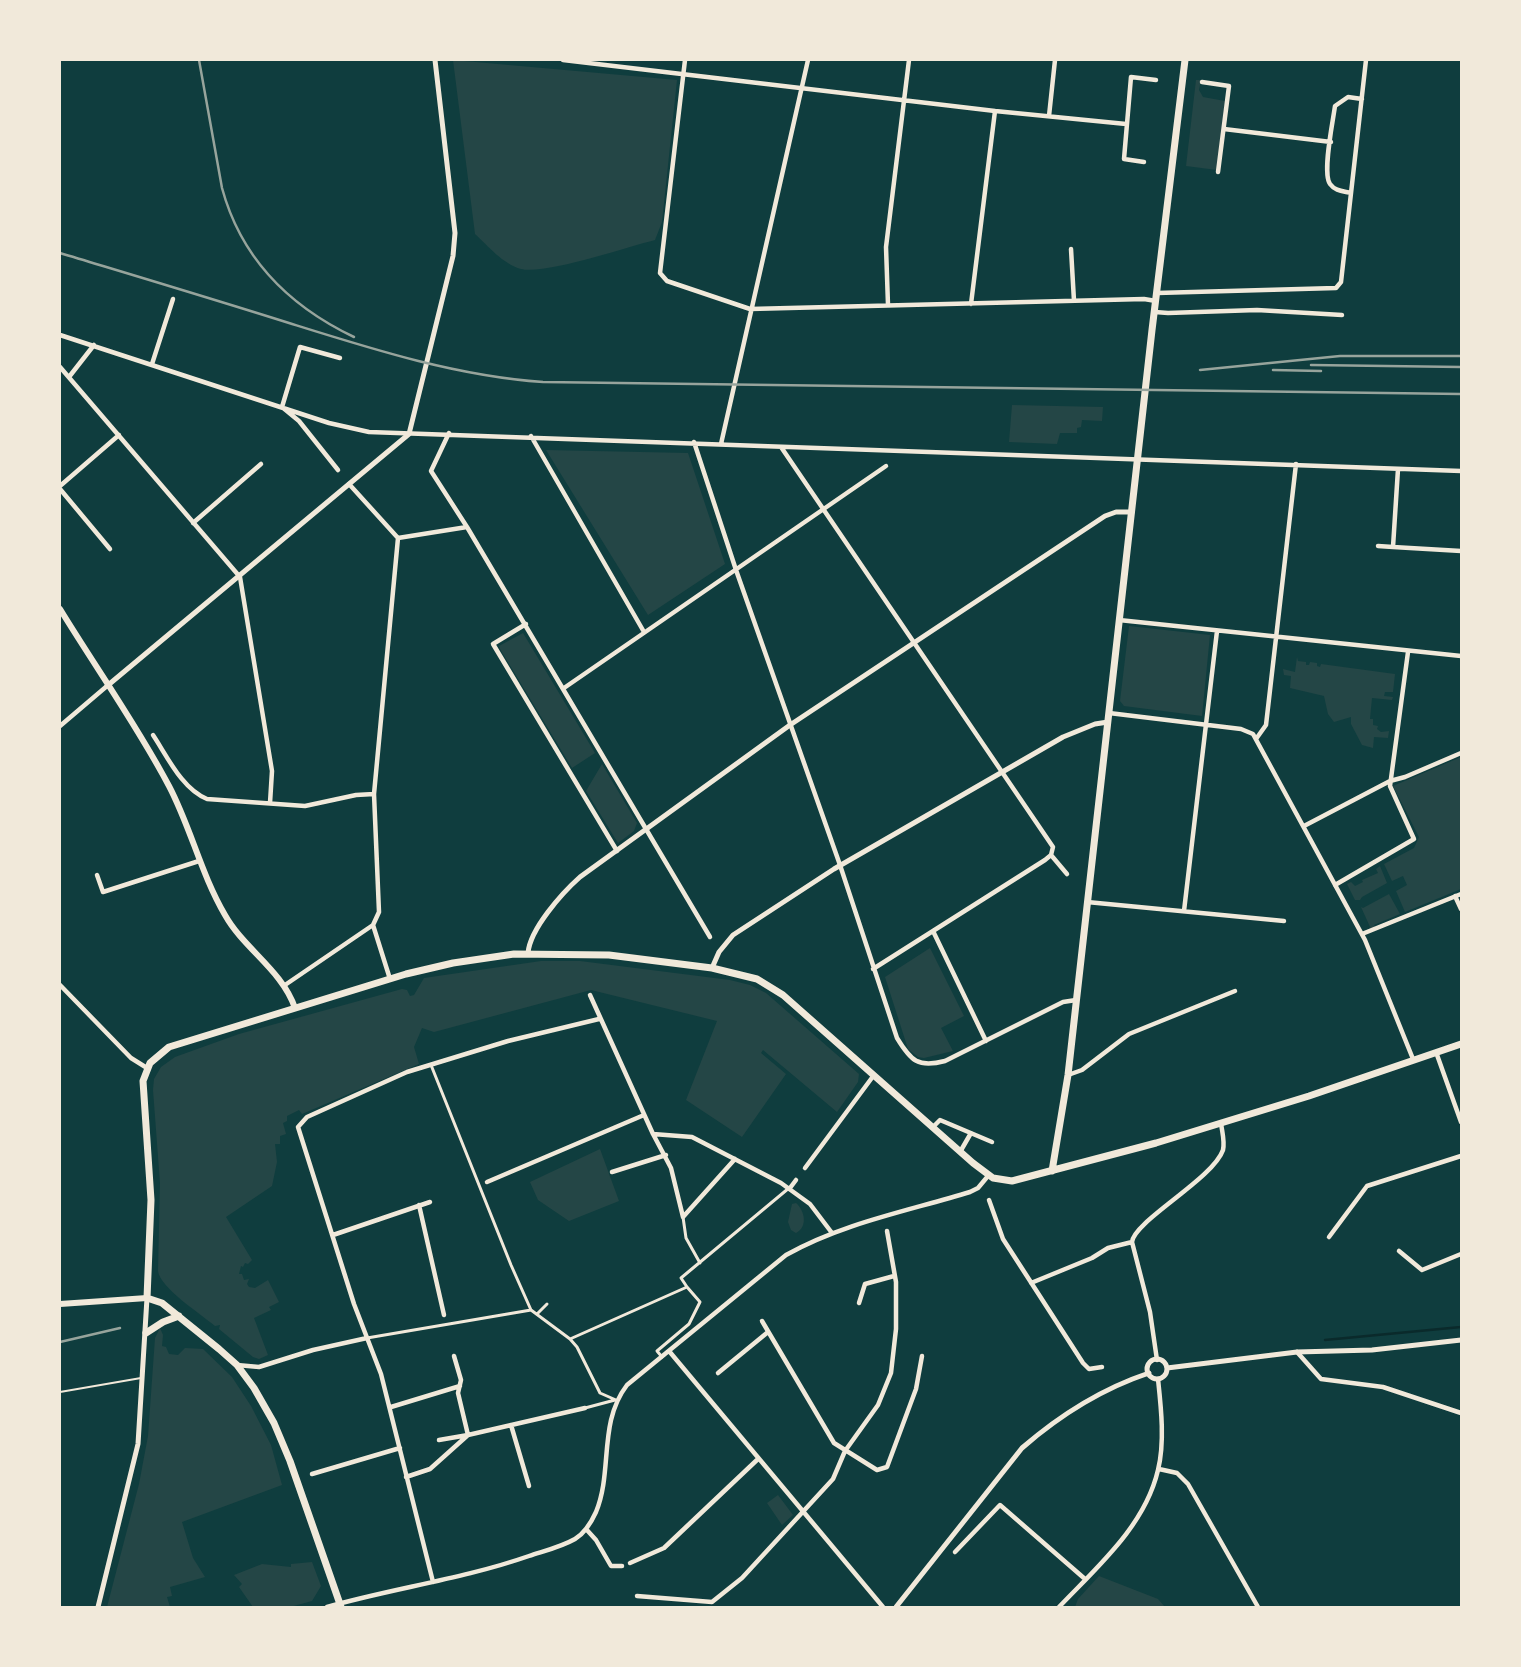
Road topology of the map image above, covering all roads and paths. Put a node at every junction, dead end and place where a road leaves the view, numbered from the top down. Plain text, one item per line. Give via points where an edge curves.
1 (434, 60) edge
2 (564, 60) edge
3 (685, 60) edge
4 (808, 60) edge
5 (909, 60) edge
6 (1056, 60) edge
7 (1185, 60) edge
8 (1366, 60) edge
9 (683, 74) junction
10 (1156, 80) dead end
11 (1202, 82) dead end
12 (802, 88) junction
13 (1362, 98) junction
14 (904, 99) junction
15 (995, 111) junction
16 (1049, 116) junction
17 (1126, 124) junction
18 (1224, 129) junction
19 (1331, 142) junction
20 (1144, 162) dead end
21 (1218, 172) dead end
22 (1351, 193) junction
23 (1071, 249) dead end
24 (1157, 293) junction
25 (173, 299) dead end
26 (1074, 301) junction
27 (1156, 301) junction
28 (971, 304) junction
29 (888, 305) junction
30 (750, 309) junction
31 (1155, 312) junction
32 (1342, 315) dead end
33 (60, 335) edge
34 (94, 345) junction
35 (340, 358) dead end
36 (152, 364) junction
37 (60, 367) edge
38 (69, 377) junction
39 (282, 407) junction
40 (409, 434) junction
41 (449, 434) junction
42 (119, 435) junction
43 (531, 436) junction
44 (694, 442) junction
45 (721, 444) junction
46 (781, 447) junction
47 (1138, 459) junction
48 (261, 464) dead end
49 (1296, 464) junction
50 (886, 466) dead end
51 (1398, 469) junction
52 (338, 470) dead end
53 (1461, 470) edge
54 (349, 484) junction
55 (60, 487) edge
56 (824, 507) junction
57 (1132, 512) junction
58 (193, 523) junction
59 (467, 527) junction
60 (398, 538) junction
61 (1378, 546) dead end
62 (1393, 547) junction
63 (110, 549) dead end
64 (1461, 551) edge
65 (736, 570) junction
66 (240, 577) junction
67 (60, 609) edge
68 (1119, 620) junction
69 (526, 624) junction
70 (1217, 631) junction
71 (644, 632) junction
72 (1278, 637) junction
73 (916, 642) junction
74 (1408, 652) junction
75 (1461, 656) edge
76 (108, 686) junction
77 (564, 688) junction
78 (1109, 713) junction
79 (1108, 722) junction
80 (790, 725) junction
81 (1205, 725) junction
82 (60, 726) edge
83 (153, 735) dead end
84 (1256, 739) junction
85 (1461, 752) edge
86 (1003, 771) junction
87 (1390, 781) junction
88 (374, 794) junction
89 (270, 803) junction
90 (1304, 826) junction
91 (646, 830) junction
92 (617, 851) junction
93 (1051, 855) junction
94 (198, 861) junction
95 (840, 865) junction
96 (1067, 874) dead end
97 (97, 875) dead end
98 (1336, 886) junction
99 (1461, 894) edge
100 (1456, 896) junction
101 (1087, 902) junction
102 (1461, 909) edge
103 (1184, 912) junction
104 (1284, 921) dead end
105 (373, 925) junction
106 (933, 932) junction
107 (1362, 934) junction
108 (710, 937) dead end
109 (528, 953) junction
110 (712, 968) junction
111 (873, 969) junction
112 (390, 979) junction
113 (285, 985) junction
114 (60, 986) edge
115 (1235, 991) dead end
116 (590, 995) dead end
117 (1076, 1000) junction
118 (295, 1008) junction
119 (599, 1018) junction
120 (986, 1041) junction
121 (1461, 1044) edge
122 (1436, 1052) junction
123 (1414, 1059) junction
124 (432, 1065) junction
125 (147, 1068) junction
126 (874, 1075) junction
127 (1068, 1075) junction
128 (644, 1116) junction
129 (1461, 1122) edge
130 (1220, 1123) junction
131 (933, 1127) junction
132 (653, 1134) junction
133 (971, 1134) junction
134 (992, 1142) dead end
135 (960, 1152) junction
136 (666, 1156) junction
137 (1461, 1156) edge
138 (735, 1159) junction
139 (805, 1168) dead end
140 (1052, 1171) junction
141 (612, 1172) dead end
142 (988, 1176) junction
143 (796, 1180) dead end
144 (487, 1182) dead end
145 (790, 1188) junction
146 (989, 1200) dead end
147 (430, 1202) dead end
148 (419, 1205) junction
149 (683, 1217) junction
150 (887, 1231) dead end
151 (832, 1233) junction
152 (333, 1235) junction
153 (1328, 1237) dead end
154 (1132, 1242) junction
155 (1399, 1251) dead end
156 (1461, 1254) edge
157 (700, 1263) junction
158 (894, 1276) junction
159 (1031, 1283) junction
160 (687, 1287) junction
161 (147, 1298) junction
162 (859, 1303) dead end
163 (60, 1304) edge
164 (546, 1304) dead end
165 (531, 1310) junction
166 (537, 1314) junction
167 (444, 1315) dead end
168 (179, 1316) junction
169 (762, 1321) dead end
170 (768, 1332) junction
171 (146, 1333) junction
172 (367, 1338) junction
173 (570, 1339) junction
174 (1461, 1340) edge
175 (669, 1351) junction
176 (1297, 1352) junction
177 (454, 1356) dead end
178 (922, 1356) dead end
179 (662, 1357) junction
180 (1157, 1360) junction
181 (237, 1365) junction
182 (1102, 1366) dead end
183 (1167, 1368) junction
184 (718, 1373) dead end
185 (1149, 1373) junction
186 (144, 1378) junction
187 (1158, 1379) junction
188 (460, 1386) junction
189 (60, 1392) edge
190 (616, 1400) junction
191 (391, 1407) junction
192 (585, 1408) joint
193 (1461, 1413) edge
194 (511, 1425) junction
195 (468, 1436) junction
196 (439, 1440) dead end
197 (400, 1448) junction
198 (844, 1451) junction
199 (758, 1459) junction
200 (1159, 1469) junction
201 (312, 1474) dead end
202 (406, 1477) junction
203 (529, 1486) dead end
204 (802, 1512) junction
205 (586, 1529) junction
206 (955, 1552) dead end
207 (630, 1563) dead end
208 (622, 1566) dead end
209 (1085, 1579) junction
210 (433, 1582) junction
211 (637, 1596) dead end
212 (340, 1605) edge
213 (98, 1607) edge
214 (327, 1607) edge
215 (882, 1607) edge
216 (896, 1607) edge
217 (1059, 1607) edge
218 (1258, 1607) edge

1 - 40 street via 454,239 428,363
2 - 9 street
3 - 9 street
4 - 12 street
5 - 14 street
6 - 16 street
7 - 24 main road
8 - 13 street
9 - 12 street
9 - 30 street via 660,273 667,281
10 - 17 street via 1131,77
11 - 18 street via 1229,86
12 - 14 street
12 - 30 street
13 - 19 street via 1348,97 1335,106
13 - 22 street
14 - 15 street
14 - 29 street via 886,247
15 - 16 street
15 - 28 street
16 - 17 street
17 - 20 street via 1124,159
18 - 19 street
18 - 21 street
19 - 22 street via 1329,183 1336,190
22 - 24 street via 1341,282 1336,288
23 - 26 street
24 - 27 main road
25 - 36 street
26 - 27 street
26 - 28 street
27 - 31 main road
28 - 29 street
29 - 30 street
30 - 45 street
31 - 32 street via 1257,310
31 - 47 main road
33 - 34 street
34 - 36 street
34 - 38 street
35 - 39 street via 300,347
36 - 39 street
37 - 38 street
38 - 42 street
39 - 40 street via 350,429
39 - 52 street via 299,421
40 - 41 street
40 - 54 street
41 - 43 street
41 - 59 street via 431,471
42 - 55 street
42 - 58 street
43 - 44 street
43 - 71 street
44 - 45 street
44 - 65 street
45 - 46 street
46 - 47 street
46 - 56 street
47 - 49 street
47 - 57 main road
48 - 58 street
49 - 51 street
49 - 72 street
50 - 56 street
51 - 53 street
51 - 62 street
54 - 60 street
54 - 66 street
55 - 63 street
56 - 65 street
56 - 73 street
57 - 68 main road
57 - 73 street via 1105,516
58 - 66 street
59 - 60 street
59 - 69 street
60 - 88 street
61 - 62 street
62 - 64 street
65 - 71 street
65 - 80 street
66 - 76 street
66 - 89 street via 272,771
67 - 76 main road
68 - 70 street
68 - 78 main road
69 - 77 street
69 - 92 street via 493,644
70 - 72 street
70 - 81 street
71 - 77 street
72 - 74 street
72 - 84 street via 1266,725
73 - 80 street
73 - 86 street
74 - 75 street
74 - 87 street
76 - 82 street
76 - 94 main road via 170,787
77 - 91 street
78 - 79 main road
78 - 81 street
79 - 86 street via 1066,735
79 - 101 main road
80 - 91 street
80 - 95 street
81 - 84 street via 1246,730
81 - 103 street
83 - 89 street via 187,784 201,796
84 - 90 street
85 - 87 street
86 - 93 street via 1051,842
86 - 95 street
87 - 90 street
87 - 98 street via 1414,839
88 - 89 street via 305,806
88 - 105 street via 379,912
90 - 98 street
91 - 92 street
91 - 108 street
92 - 109 street via 569,888 531,938
93 - 96 street
93 - 106 street
94 - 97 street via 103,892
94 - 113 main road via 235,931
95 - 110 street via 733,935 719,952
95 - 111 street
98 - 107 street
99 - 100 street
100 - 102 street
100 - 107 street
101 - 103 street
101 - 117 main road
103 - 104 street
105 - 112 street
105 - 113 street
106 - 111 street
106 - 120 street
107 - 123 street
109 - 110 main road via 609,956
109 - 112 main road via 470,960
110 - 126 main road via 745,975 775,990
111 - 120 street via 897,1038 907,1055 918,1063 930,1065 945,1061
112 - 118 main road
113 - 118 main road
114 - 125 street via 131,1058
115 - 127 street via 1129,1034 1082,1070
116 - 119 street
117 - 120 street via 1063,1002
117 - 127 main road
118 - 125 main road via 169,1047
119 - 124 street via 508,1041
119 - 128 street
121 - 122 main road
122 - 123 main road
122 - 129 street
123 - 130 main road
124 - 152 street via 374,1086 306,1117 300,1124 298,1132
124 - 165 street
125 - 161 main road via 142,1088 151,1200
126 - 131 main road
126 - 139 street
127 - 140 main road
128 - 132 street
128 - 144 street
130 - 140 main road
130 - 154 street via 1224,1142 1220,1156 1171,1204 1135,1233
131 - 133 street via 940,1120
131 - 135 main road
132 - 136 street
132 - 138 street via 692,1137
133 - 134 street
133 - 135 street
135 - 142 main road
136 - 141 street
136 - 149 street
137 - 153 street via 1367,1186
138 - 145 street
138 - 149 street
140 - 142 main road via 1008,1182
142 - 151 street via 970,1192
143 - 145 street
145 - 151 street via 810,1204
145 - 157 street
146 - 159 street via 1003,1239
147 - 148 street
148 - 152 street
148 - 167 street
149 - 157 street via 686,1238
150 - 158 street
151 - 175 street via 808,1243 768,1268
152 - 172 street
154 - 159 street via 1108,1248
154 - 180 street via 1151,1318
155 - 156 street via 1422,1270
157 - 160 street via 681,1278
158 - 162 street via 865,1284
158 - 198 street via 896,1330 890,1373 878,1405
159 - 182 street via 1084,1363 1089,1368
160 - 173 street
160 - 179 street via 700,1302 689,1324 657,1351
161 - 163 main road
161 - 168 main road via 162,1303
161 - 171 street
164 - 166 street
165 - 166 street
165 - 172 street
166 - 173 street
168 - 171 main road
168 - 181 main road
169 - 170 street
170 - 184 street
170 - 198 street via 825,1431
171 - 186 street
172 - 181 street via 259,1367
172 - 191 street
173 - 190 street via 600,1393
174 - 176 street via 1372,1350
175 - 179 street
175 - 199 street
176 - 183 street
176 - 193 street via 1321,1379 1383,1387
177 - 188 street
178 - 198 street via 916,1389 887,1467 877,1470
179 - 190 street via 627,1386
180 - 183 street
180 - 185 street via 1148,1366
181 - 212 main road via 264,1405 282,1442
183 - 187 street via 1165,1375
185 - 187 street
185 - 216 street via 1085,1401 1022,1448
186 - 189 lane
186 - 213 street via 137,1454
187 - 200 street
188 - 191 street
188 - 195 street via 458,1393
190 - 192 street
190 - 205 street via 609,1424 600,1498
191 - 197 street
192 - 194 street
194 - 195 street
194 - 203 street
195 - 196 street
195 - 202 street via 430,1470
197 - 201 street
197 - 202 street
198 - 204 street via 833,1479
199 - 204 street
199 - 207 street via 664,1548
200 - 209 street via 1138,1517
200 - 218 street via 1177,1473 1188,1484
202 - 210 street
204 - 211 street via 742,1578 712,1602
204 - 215 street
205 - 208 street via 611,1566
205 - 210 street via 574,1540 513,1562
206 - 209 street via 1000,1505
209 - 217 street
210 - 212 street
212 - 214 street

